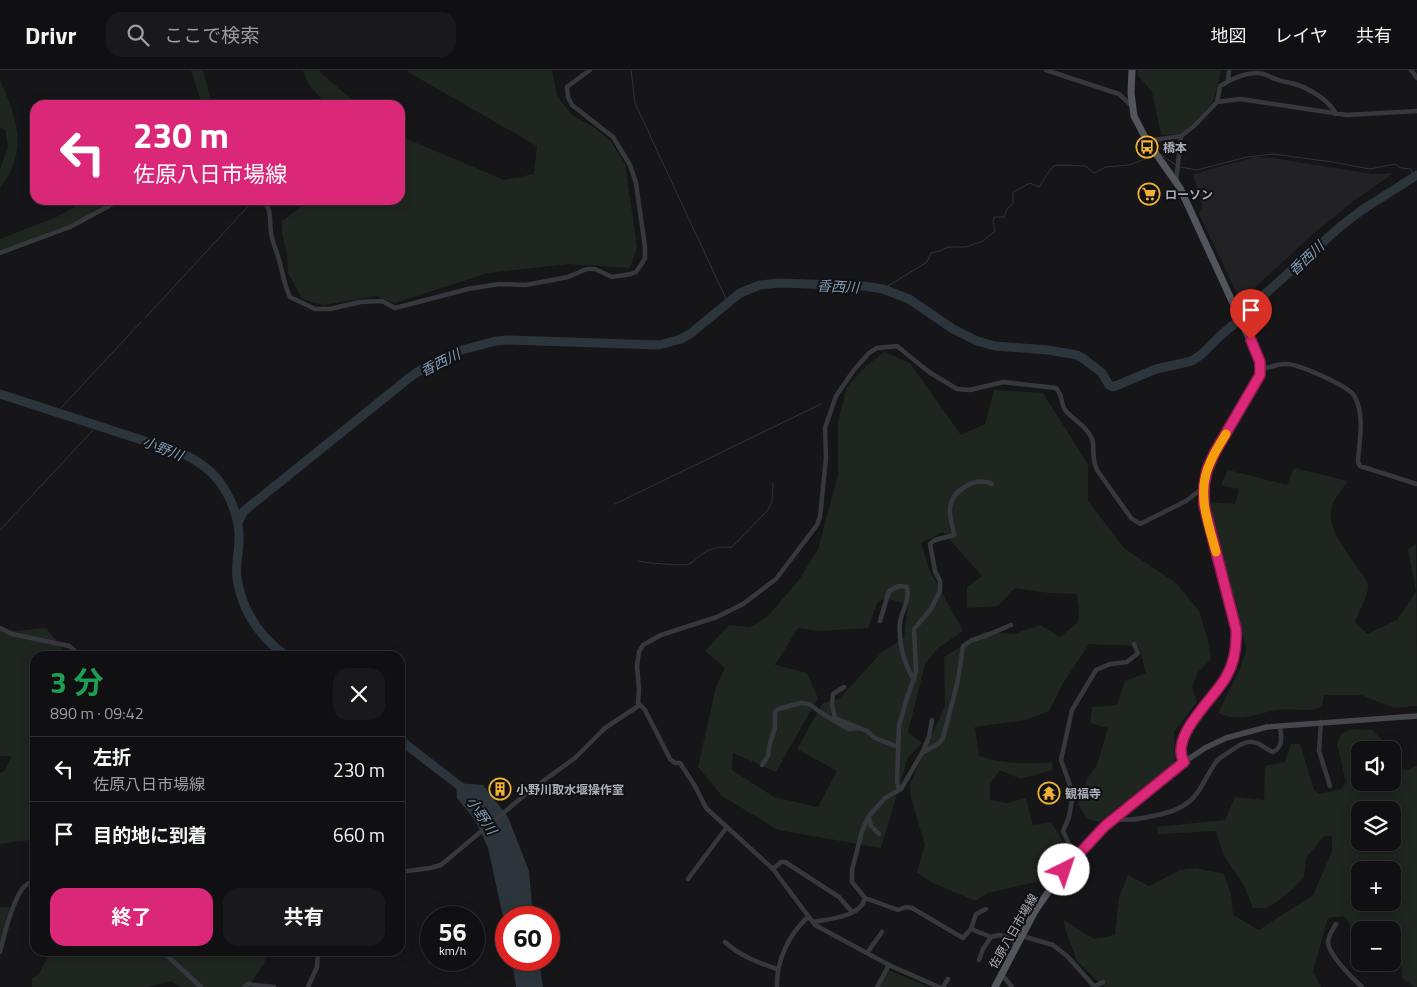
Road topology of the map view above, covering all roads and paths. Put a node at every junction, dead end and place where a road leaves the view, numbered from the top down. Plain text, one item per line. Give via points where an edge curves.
1 (590, 70) edge
2 (1046, 70) edge
3 (1132, 70) edge
4 (1228, 70) edge
5 (1411, 70) edge
6 (1417, 78) edge
7 (1228, 81) junction
8 (1217, 102) junction
9 (1132, 106) junction
10 (1417, 110) edge
11 (1336, 114) junction
12 (1181, 136) junction
13 (1147, 141) junction
14 (1176, 182) junction
15 (111, 205) edge
16 (267, 205) edge
17 (0, 253) edge
18 (1260, 368) junction
19 (992, 484) dead end
20 (1417, 484) edge
21 (1204, 486) junction
22 (880, 621) dead end
23 (1011, 625) dead end
24 (0, 628) edge
25 (1134, 644) dead end
26 (75, 651) edge
27 (914, 680) junction
28 (844, 687) dead end
29 (640, 705) junction
30 (1417, 716) edge
31 (932, 720) dead end
32 (1321, 722) junction
33 (1280, 726) junction
34 (860, 728) junction
35 (898, 746) junction
36 (922, 753) junction
37 (1184, 762) junction
38 (762, 765) dead end
39 (1330, 786) dead end
40 (899, 790) junction
41 (869, 816) junction
42 (1115, 817) junction
43 (727, 827) junction
44 (879, 834) dead end
45 (1077, 854) junction
46 (773, 869) junction
47 (405, 871) edge
48 (688, 880) dead end
49 (30, 882) edge
50 (864, 898) junction
51 (986, 909) dead end
52 (852, 912) junction
53 (808, 917) junction
54 (813, 922) junction
55 (1336, 924) dead end
56 (971, 929) junction
57 (882, 932) dead end
58 (1022, 936) junction
59 (991, 937) junction
60 (726, 942) dead end
61 (1018, 944) junction
62 (0, 952) edge
63 (867, 952) junction
64 (167, 956) edge
65 (318, 956) edge
66 (979, 960) dead end
67 (890, 965) junction
68 (777, 969) junction
69 (1002, 973) junction
70 (948, 979) dead end
71 (1104, 982) dead end
72 (1091, 986) edge
73 (201, 987) edge
74 (244, 987) edge
75 (274, 987) edge
76 (308, 987) edge
77 (777, 987) edge
78 (877, 987) edge
79 (941, 987) edge
80 (995, 987) edge
81 (1012, 987) edge
82 (1362, 987) edge

1 - 16 street via 567,87 568,97 572,105 613,137 630,165 646,247 645,258 636,272 612,277 587,269 568,277 526,285 499,284 468,289 395,308 375,301 330,309 315,308 290,298 271,233
2 - 9 street via 1119,94
3 - 9 main road
4 - 7 street
5 - 6 street
7 - 8 street via 1220,86
7 - 11 street via 1246,75 1267,74 1310,91
8 - 11 street via 1246,100
8 - 12 street
9 - 13 main road
10 - 11 street via 1357,116
12 - 13 street
12 - 14 street
13 - 14 main road
14 - 18 main road via 1258,356
15 - 17 street via 70,227
18 - 20 street via 1290,364 1350,391 1360,411 1360,466
18 - 21 main road via 1260,375 1215,452
19 - 27 street via 972,483 959,492 950,510 954,535 930,544 940,591 931,609 914,629
21 - 29 street via 1186,500 1140,524 1130,518 1097,470 1093,462 1092,439 1065,409 1056,388 1003,382 970,390 958,389 897,346 877,348 854,370 828,415 824,490 818,524 776,579 743,604 643,645 637,666
21 - 37 main road via 1204,505 1236,629 1236,648 1226,677 1202,706 1181,743
22 - 27 street via 889,591 899,586 907,587 900,623 901,640 905,661
23 - 36 street via 963,646 943,738
24 - 26 street via 12,634 69,646
25 - 45 street via 1138,653 1127,662 1096,670 1072,710 1061,760 1072,800 1063,831
27 - 35 street via 901,718
28 - 34 street via 833,694 833,714 835,718
29 - 43 street via 670,759 680,763 706,808
29 - 47 street via 605,728 575,758 532,789 441,865
30 - 32 street
31 - 36 street
32 - 33 street
32 - 39 street via 1319,751
33 - 37 street via 1226,738
33 - 42 street via 1279,749 1273,752 1260,743 1248,742 1238,746 1217,760 1200,789 1182,806 1138,819 1125,821
34 - 35 street via 875,738
34 - 38 street via 845,727 809,704 778,709 768,756
35 - 40 street
36 - 40 street
37 - 42 main road, 佐原八日市場線
40 - 41 street via 885,798
41 - 44 street via 871,826
41 - 50 street via 851,875
42 - 45 main road, 佐原八日市場線
43 - 46 street
43 - 48 street
45 - 58 main road, 佐原八日市場線 via 1035,911
46 - 52 street via 785,862 839,897
46 - 53 street
49 - 62 street via 19,896
50 - 52 street via 860,907
50 - 56 street via 898,910 908,907 963,938
51 - 56 street via 976,914
52 - 54 street
53 - 54 street
53 - 68 street via 792,937
54 - 63 street
55 - 82 street via 1329,938 1329,947
56 - 59 street
57 - 63 street
58 - 61 main road, 佐原八日市場線
58 - 72 street via 1053,945 1068,957
59 - 61 street via 1000,935
59 - 66 street
60 - 68 street via 757,962
61 - 69 main road, 佐原八日市場線
63 - 67 street
64 - 73 street
65 - 76 street via 317,967
67 - 78 street
67 - 79 street
68 - 77 street
69 - 80 main road, 佐原八日市場線
69 - 81 street
70 - 79 street
71 - 72 street
74 - 75 street via 248,984

